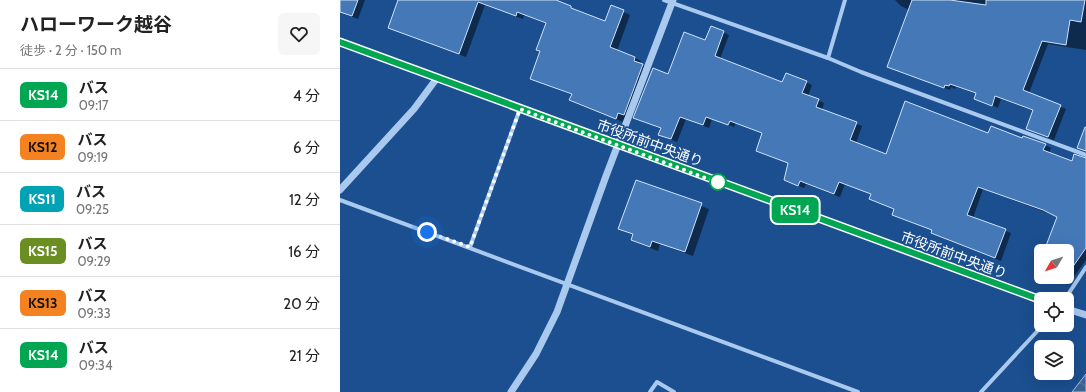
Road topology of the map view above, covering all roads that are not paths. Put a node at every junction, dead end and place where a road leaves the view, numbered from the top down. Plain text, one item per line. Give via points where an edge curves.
1 (664, 0) edge
2 (844, 0) edge
3 (672, 2) edge
4 (340, 42) edge
5 (828, 58) junction
6 (437, 78) junction
7 (520, 109) junction
8 (618, 144) junction
9 (1086, 155) edge
10 (340, 190) edge
11 (340, 200) edge
12 (470, 247) junction
13 (1086, 267) edge
14 (567, 283) junction
15 (1070, 292) edge
16 (1034, 297) edge
17 (1037, 332) edge
18 (513, 391) edge
19 (650, 392) edge
20 (674, 392) edge
21 (858, 392) edge
22 (981, 392) edge

1 - 3 street
2 - 5 street
3 - 5 street
3 - 8 street
4 - 6 street, 市役所前中央通り
5 - 9 street
6 - 7 street, 市役所前中央通り
6 - 10 street via 414,108
7 - 8 street, 市役所前中央通り
7 - 12 street
8 - 14 street
8 - 16 street, 市役所前中央通り
11 - 12 street
12 - 14 street
13 - 15 street
14 - 18 street via 548,332
14 - 21 street
17 - 22 street
19 - 20 street via 657,382

